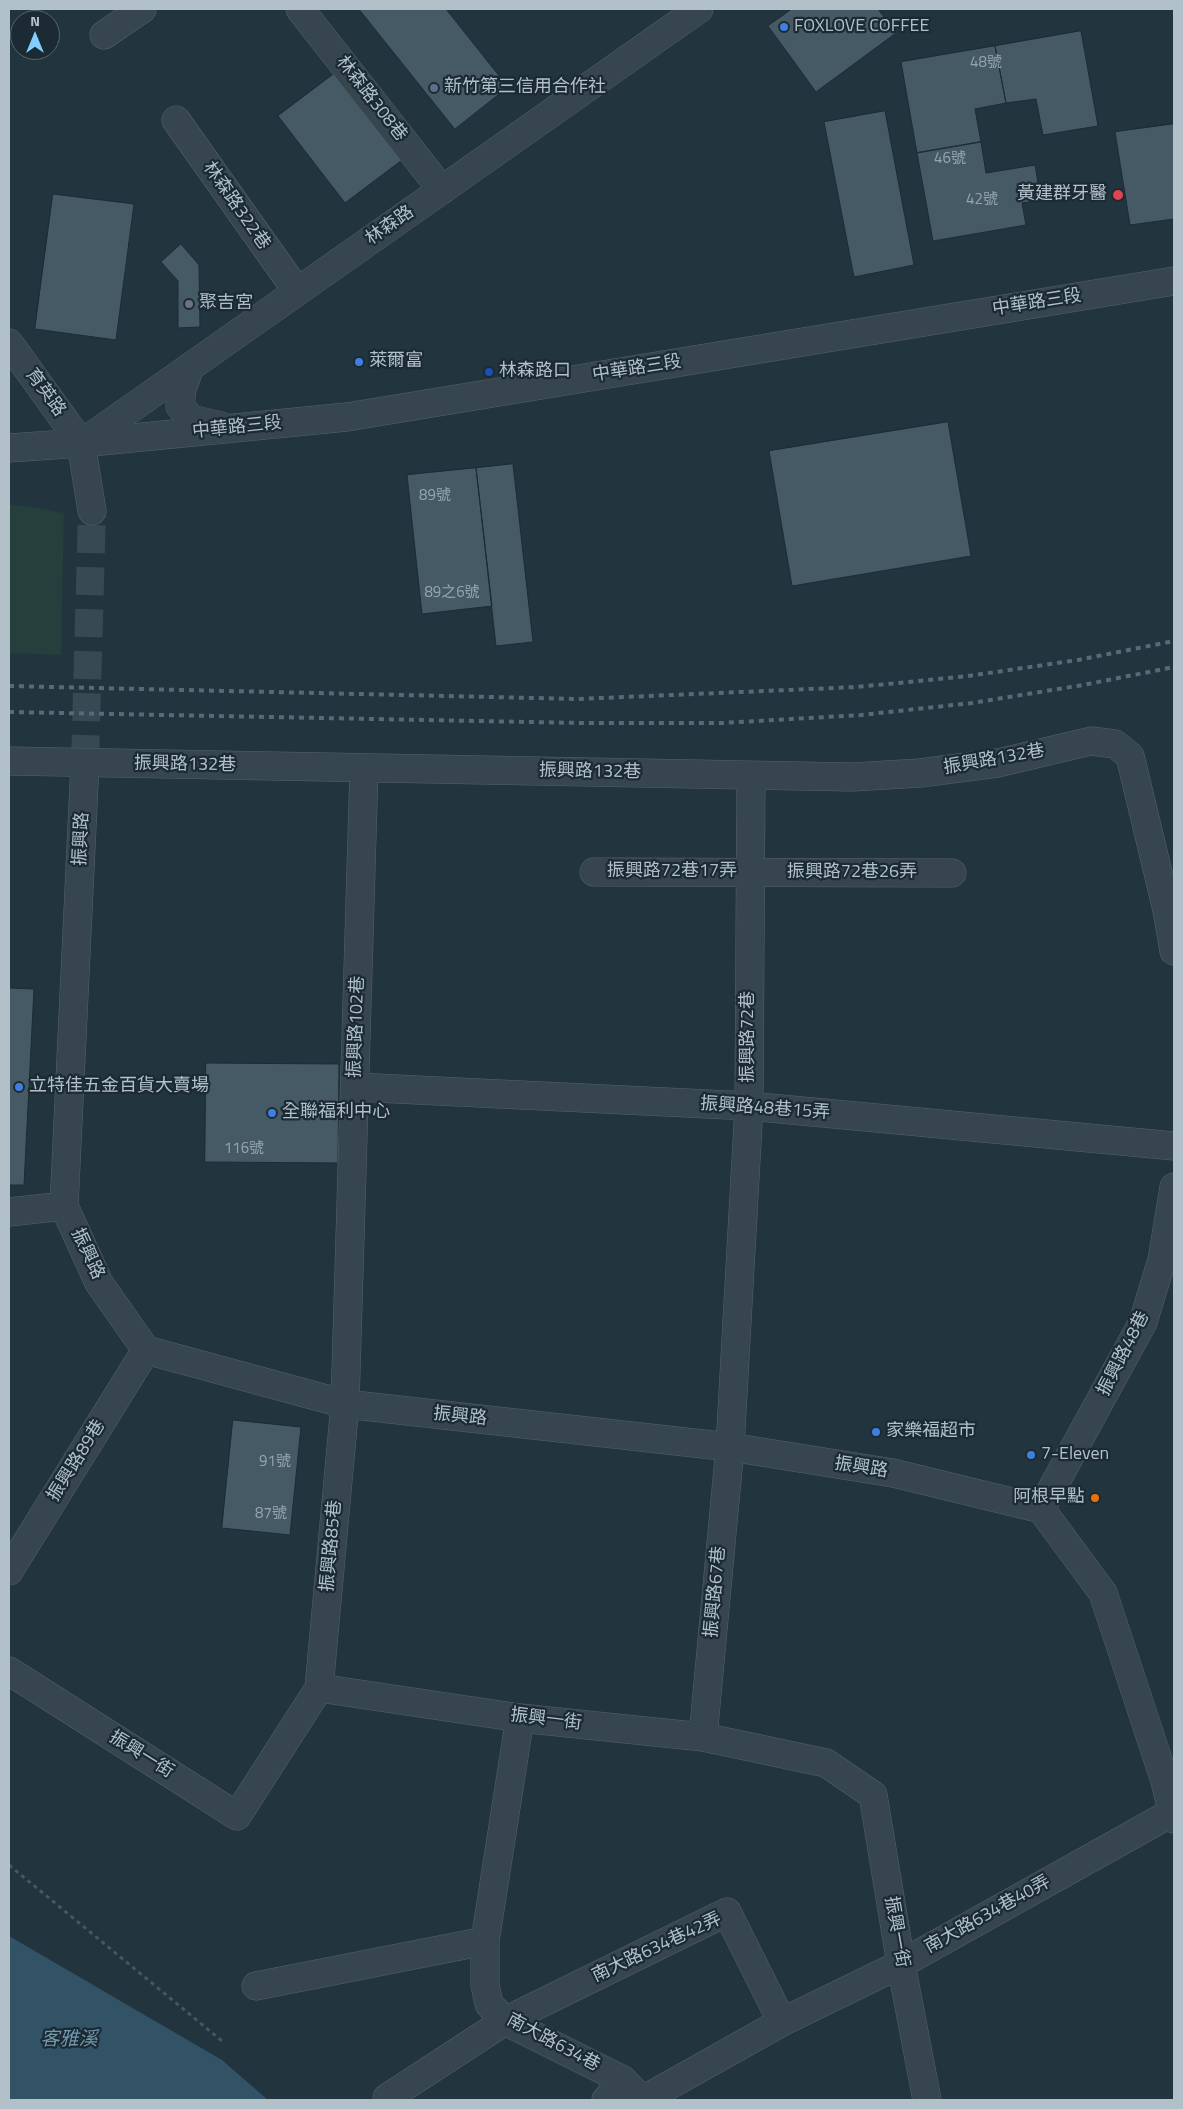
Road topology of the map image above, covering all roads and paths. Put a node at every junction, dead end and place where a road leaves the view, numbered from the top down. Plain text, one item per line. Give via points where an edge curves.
1 (142, 9) edge
2 (300, 9) edge
3 (699, 9) edge
4 (104, 35) dead end
5 (176, 120) dead end
6 (442, 190) junction
7 (1174, 280) edge
8 (297, 292) junction
9 (9, 343) edge
10 (190, 367) junction
11 (232, 428) junction
12 (81, 444) junction
13 (9, 448) edge
14 (92, 511) tunnel mouth
15 (9, 761) edge
16 (85, 763) junction
17 (364, 769) junction
18 (751, 776) junction
19 (594, 872) dead end
20 (751, 873) junction
21 (952, 873) dead end
22 (1170, 910) edge
23 (1174, 951) edge
24 (355, 1087) junction
25 (749, 1106) junction
26 (1174, 1146) edge
27 (1174, 1187) edge
28 (64, 1206) junction
29 (9, 1212) edge
30 (146, 1350) junction
31 (345, 1404) junction
32 (730, 1447) junction
33 (1041, 1509) junction
34 (9, 1571) edge
35 (9, 1671) edge
36 (319, 1688) junction
37 (520, 1718) junction
38 (703, 1737) junction
39 (1170, 1776) edge
40 (1173, 1816) edge
41 (9, 1865) edge
42 (485, 1941) junction
43 (901, 1964) junction
44 (256, 1986) dead end
45 (505, 2020) junction
46 (782, 2022) junction
47 (222, 2041) dead end
48 (614, 2090) edge
49 (387, 2098) dead end
50 (643, 2100) edge
51 (927, 2100) edge

1 - 4 street
2 - 6 street, 林森路308巷
3 - 6 street, 林森路
5 - 8 street, 林森路322巷
6 - 8 street, 林森路
7 - 11 street, 中華路三段 via 347,417
8 - 10 street, 林森路
9 - 12 street, 育英路
10 - 11 street via 180,406 191,419
10 - 12 street, 林森路
11 - 12 street, 中華路三段
12 - 13 street, 中華路三段
12 - 14 street
15 - 16 street, 振興路132巷
16 - 17 street, 振興路132巷
16 - 28 street, 振興路
17 - 18 street, 振興路132巷
17 - 24 street, 振興路102巷
18 - 20 street, 振興路72巷
18 - 22 street, 振興路132巷 via 852,777 920,772 998,763 1091,741 1115,744 1130,756
19 - 20 street, 振興路72巷17弄
20 - 21 street, 振興路72巷26弄
20 - 25 street, 振興路72巷
22 - 23 street
24 - 25 street, 振興路48巷15弄
24 - 31 street, 振興路102巷
25 - 26 street, 振興路48巷15弄
25 - 32 street, 振興路72巷
27 - 33 street, 振興路48巷 via 1162,1260 1143,1322
28 - 29 street
28 - 30 street, 振興路 via 99,1283
30 - 31 street, 振興路
30 - 34 street, 振興路89巷
31 - 32 street, 振興路
31 - 36 street, 振興路85巷
32 - 33 street, 振興路 via 893,1473
32 - 38 street, 振興路67巷
33 - 39 street via 1103,1593
35 - 36 street, 振興一街 via 237,1816
36 - 37 street, 振興一街
37 - 38 street, 振興一街
37 - 42 street, 南大路634巷
38 - 43 street, 振興一街 via 826,1762 873,1795
39 - 40 street
40 - 43 street, 南大路634巷40弄
41 - 47 path
42 - 44 street
42 - 45 street, 南大路634巷 via 485,1985 489,2004
43 - 46 street, 南大路634巷40弄
43 - 51 street, 振興一街
45 - 46 street, 南大路634巷42弄 via 727,1912
45 - 48 street, 南大路634巷
45 - 49 street
46 - 50 street, 南大路634巷40弄
48 - 50 street, 南大路634巷

